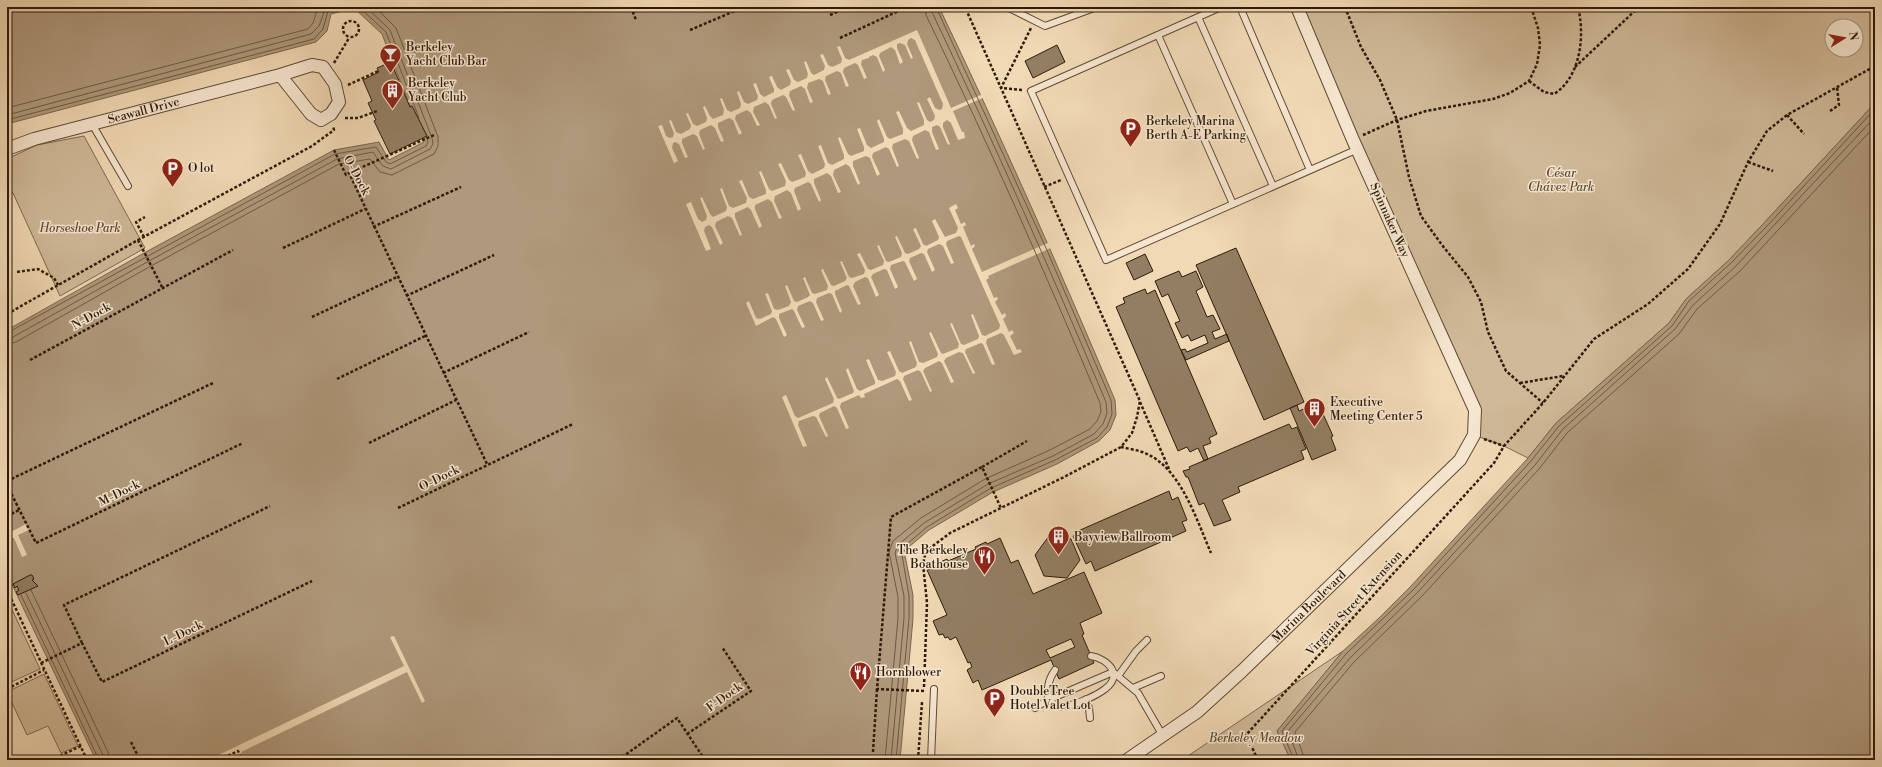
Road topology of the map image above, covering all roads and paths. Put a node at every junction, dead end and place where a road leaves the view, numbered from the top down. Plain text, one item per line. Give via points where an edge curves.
1 (631, 7) edge
2 (744, 7) edge
3 (848, 7) edge
4 (907, 7) edge
5 (965, 7) edge
6 (1007, 7) edge
7 (1097, 7) edge
8 (1221, 7) edge
9 (1240, 7) edge
10 (1297, 7) edge
11 (1345, 7) edge
12 (1531, 7) edge
13 (1578, 7) edge
14 (1639, 7) edge
15 (830, 15) dead end
16 (1198, 17) junction
17 (636, 20) dead end
18 (1034, 21) junction
19 (690, 30) dead end
20 (1158, 35) junction
21 (349, 38) junction
22 (840, 38) dead end
23 (1875, 66) edge
24 (1575, 68) junction
25 (378, 71) dead end
26 (328, 72) junction
27 (280, 75) junction
28 (1529, 81) junction
29 (346, 86) dead end
30 (1837, 87) junction
31 (1001, 88) junction
32 (997, 90) dead end
33 (1032, 91) junction
34 (377, 111) dead end
35 (1830, 111) dead end
36 (1787, 115) junction
37 (326, 117) junction
38 (345, 118) dead end
39 (1397, 120) junction
40 (92, 124) junction
41 (1804, 134) dead end
42 (434, 135) dead end
43 (1356, 144) junction
44 (7, 149) edge
45 (334, 150) dead end
46 (1748, 162) junction
47 (1310, 170) junction
48 (1773, 171) dead end
49 (348, 173) junction
50 (1069, 177) junction
51 (128, 186) dead end
52 (461, 186) dead end
53 (1273, 186) junction
54 (1044, 187) junction
55 (1234, 204) junction
56 (365, 209) junction
57 (145, 217) dead end
58 (373, 227) junction
59 (144, 237) junction
60 (1068, 238) junction
61 (138, 240) junction
62 (1065, 240) dead end
63 (283, 248) dead end
64 (232, 250) dead end
65 (494, 255) dead end
66 (16, 272) dead end
67 (397, 277) junction
68 (58, 285) junction
69 (162, 287) junction
70 (406, 296) junction
71 (7, 314) edge
72 (312, 317) dead end
73 (529, 332) dead end
74 (425, 336) junction
75 (30, 360) dead end
76 (443, 373) junction
77 (1563, 376) junction
78 (337, 379) dead end
79 (213, 383) dead end
80 (1520, 383) junction
81 (456, 400) junction
82 (1140, 401) junction
83 (1543, 403) junction
84 (573, 424) dead end
85 (1474, 435) junction
86 (1027, 441) dead end
87 (243, 443) dead end
88 (369, 443) dead end
89 (1120, 446) junction
90 (1504, 446) junction
91 (487, 464) junction
92 (982, 467) junction
93 (1169, 469) junction
94 (7, 482) edge
95 (7, 485) edge
96 (270, 506) dead end
97 (398, 508) dead end
98 (1001, 508) junction
99 (19, 510) junction
100 (7, 516) edge
101 (1211, 553) dead end
102 (312, 581) dead end
103 (7, 590) edge
104 (1147, 640) dead end
105 (82, 643) junction
106 (722, 647) dead end
107 (1091, 656) dead end
108 (41, 663) junction
109 (44, 670) junction
110 (1055, 670) dead end
111 (1116, 674) junction
112 (1161, 676) dead end
113 (1133, 688) junction
114 (7, 689) edge
115 (877, 689) junction
116 (934, 689) dead end
117 (924, 691) junction
118 (1086, 699) junction
119 (1048, 700) junction
120 (1035, 708) dead end
121 (1090, 718) dead end
122 (939, 719) dead end
123 (932, 722) junction
124 (688, 734) junction
125 (1163, 736) junction
126 (131, 742) dead end
127 (80, 746) junction
128 (873, 752) dead end
129 (51, 760) edge
130 (87, 760) edge
131 (140, 760) edge
132 (219, 760) edge
133 (243, 760) edge
134 (618, 760) edge
135 (705, 760) edge
136 (918, 760) edge
137 (931, 760) edge
138 (1127, 760) edge
139 (1258, 760) edge

1 - 17 path
2 - 19 path
3 - 15 path
4 - 22 path
5 - 31 path
6 - 18 lane
7 - 18 lane via 1045,26
8 - 16 lane
9 - 47 lane
10 - 43 street, Spinnaker Way
11 - 39 path via 1361,47 1380,80
12 - 28 path via 1540,45 1537,64
13 - 24 path via 1581,40
14 - 24 path
16 - 20 lane
16 - 53 lane
18 - 31 path
20 - 33 lane
20 - 55 lane
21 - 21 path via 356,37 360,31 359,25 353,21 347,22 343,27 344,34
21 - 26 path
23 - 30 path
24 - 28 path via 1562,89 1554,94 1544,92
25 - 29 path
26 - 27 street, Seawall Drive via 323,67 312,65
26 - 37 street via 335,84 340,102
27 - 37 street via 310,114
27 - 40 street, Seawall Drive
28 - 39 path via 1510,93 1493,99 1426,111
30 - 35 path via 1839,105
30 - 36 path
31 - 32 path
31 - 33 path
31 - 54 path
33 - 50 lane
34 - 38 path via 358,118
36 - 41 path
36 - 46 path via 1767,131
37 - 59 path via 334,130 312,146
39 - 43 path
39 - 80 path via 1409,177 1421,216 1468,277 1481,302 1488,332 1506,372
40 - 44 street, Seawall Drive
40 - 51 lane
42 - 49 path
43 - 47 lane
43 - 85 street, Spinnaker Way via 1475,410
45 - 49 path, O-Dock via 346,175
46 - 48 path
46 - 77 path via 1720,224 1688,269 1648,304 1594,339
47 - 53 lane
49 - 56 path, O-Dock
50 - 54 path
50 - 55 lane via 1106,260
52 - 58 path
53 - 55 lane
54 - 60 path
56 - 58 path, O-Dock
56 - 63 path, O-Dock
57 - 59 path via 136,222
58 - 67 path, O-Dock
59 - 61 path
60 - 62 path
60 - 82 path
61 - 68 path
61 - 69 path
64 - 69 path, N-Dock
65 - 70 path
66 - 68 path via 38,268 54,278
67 - 70 path, O-Dock
67 - 72 path
68 - 71 path
69 - 75 path, N-Dock
70 - 74 path, O-Dock
73 - 76 path
74 - 76 path, O-Dock
74 - 78 path
76 - 81 path, O-Dock
77 - 80 path
77 - 83 path
79 - 94 path
80 - 83 path
81 - 88 path
81 - 91 path, O-Dock
82 - 89 path via 1132,433
82 - 93 path
83 - 90 path
84 - 91 path, O-Dock
85 - 90 path
85 - 125 street, Marina Boulevard via 1460,460 1253,660 1197,712
86 - 92 path
87 - 99 path, M-Dock via 36,543
89 - 93 path via 1148,454
89 - 98 path
90 - 139 path, Virginia Street Extension via 1494,463 1246,735
91 - 97 path, O-Dock
92 - 98 path
92 - 115 path via 891,517
93 - 101 path via 1193,510
95 - 99 path, M-Dock
96 - 105 path, L-Dock via 64,605
98 - 117 path via 950,532 926,551 923,564 927,603
99 - 100 path
102 - 105 path, L-Dock via 102,682
103 - 108 path
104 - 111 lane
105 - 108 path
106 - 124 path, F-Dock via 751,691
107 - 111 lane via 1105,660
108 - 109 path
109 - 114 path
109 - 127 path
110 - 119 lane via 1047,689
111 - 113 lane
111 - 118 lane via 1105,689
111 - 119 lane
112 - 113 lane
113 - 125 lane
115 - 117 path
115 - 128 path
116 - 123 lane
117 - 136 path
118 - 119 lane via 1072,705 1059,706
118 - 121 lane
119 - 120 lane
122 - 123 lane
123 - 137 lane
124 - 134 path via 677,718
124 - 135 path
125 - 138 street, Marina Boulevard
126 - 131 path
127 - 129 path
127 - 130 path
132 - 133 path via 238,750

